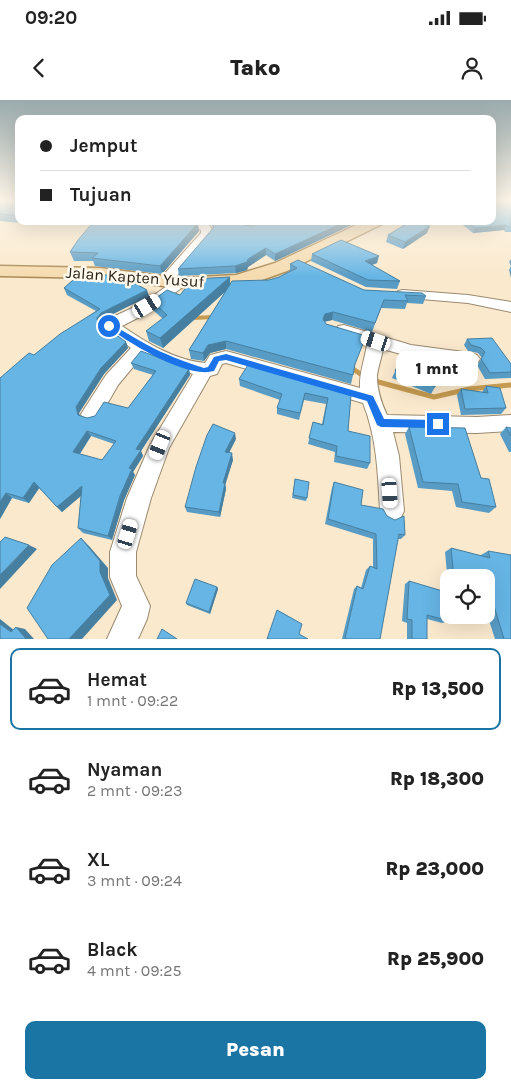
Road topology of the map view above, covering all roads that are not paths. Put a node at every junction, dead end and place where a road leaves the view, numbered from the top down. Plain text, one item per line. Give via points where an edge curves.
1 (202, 226) edge
2 (366, 226) edge
3 (296, 260) junction
4 (311, 268) edge
5 (0, 270) edge
6 (172, 282) junction
7 (388, 294) edge
8 (511, 307) edge
9 (331, 326) edge
10 (376, 341) junction
11 (142, 347) junction
12 (471, 359) dead end
13 (204, 371) junction
14 (369, 386) junction
15 (91, 414) dead end
16 (381, 423) junction
17 (511, 423) edge
18 (392, 512) dead end
19 (122, 639) edge

1 - 6 street via 207,233
2 - 3 main road, Jalan Kapten Yusuf
3 - 4 street
3 - 6 main road, Jalan Kapten Yusuf via 256,276 213,282
5 - 6 main road, Jalan Kapten Yusuf via 100,273
6 - 11 street via 167,294 104,331
7 - 8 street via 452,297
9 - 10 street
10 - 12 street via 411,351
10 - 14 street
11 - 13 street
11 - 15 street via 112,380
13 - 14 street via 211,369 216,359 226,357
13 - 19 street via 160,445 136,507 123,552 123,577 136,606
14 - 16 street
16 - 17 street
16 - 18 street via 388,456

